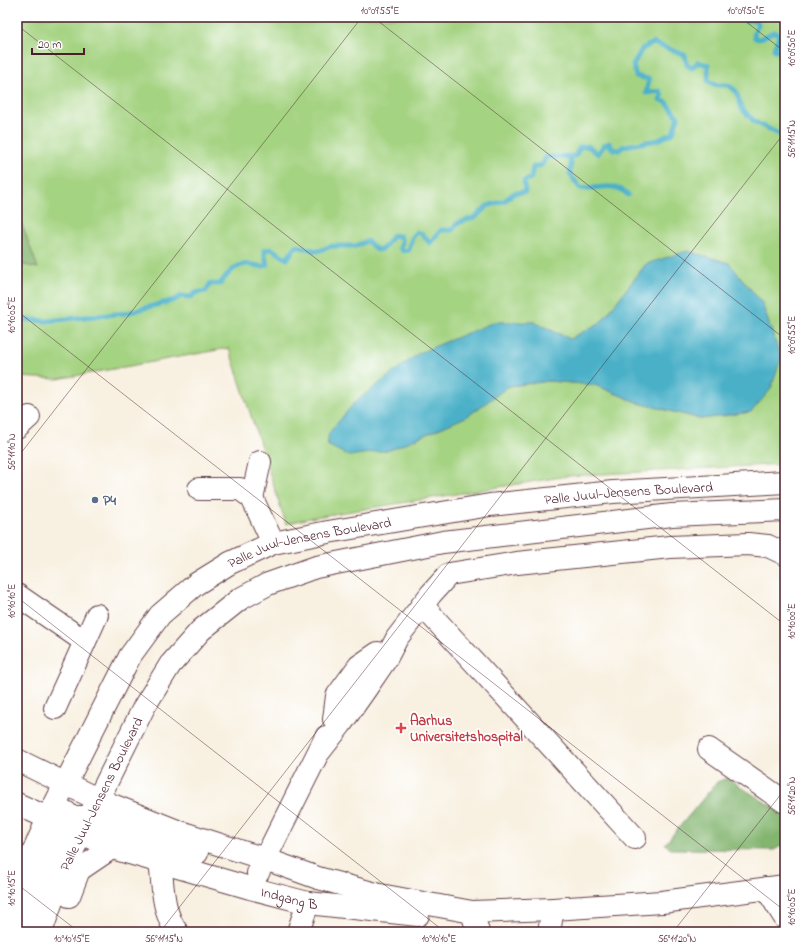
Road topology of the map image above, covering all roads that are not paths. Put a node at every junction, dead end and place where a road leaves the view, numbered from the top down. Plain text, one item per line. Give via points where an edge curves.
1 (260, 462) dead end
2 (785, 482) edge
3 (199, 489) dead end
4 (785, 497) edge
5 (252, 498) junction
6 (785, 510) edge
7 (672, 515) junction
8 (273, 544) junction
9 (785, 554) edge
10 (17, 595) edge
11 (422, 605) junction
12 (97, 615) dead end
13 (84, 641) junction
14 (55, 708) dead end
15 (709, 749) dead end
16 (17, 760) edge
17 (66, 783) junction
18 (785, 802) edge
19 (17, 804) edge
20 (74, 818) junction
21 (635, 838) dead end
22 (113, 847) junction
23 (257, 856) junction
24 (160, 861) junction
25 (250, 888) junction
26 (17, 890) edge
27 (777, 893) edge
28 (308, 903) junction
29 (553, 909) junction
30 (785, 918) edge
31 (475, 922) edge
32 (19, 932) edge
33 (41, 932) edge
34 (52, 932) edge
35 (177, 932) edge
36 (298, 932) edge
37 (549, 932) edge

1 - 5 street
2 - 8 street, Palle Juul-Jensens Boulevard via 613,492 490,505 328,532
3 - 5 street via 240,489
4 - 7 street via 749,499
5 - 8 street
6 - 7 street, Palle Juul-Jensens Boulevard
7 - 20 street, Palle Juul-Jensens Boulevard via 443,542 316,567 268,584 240,599 200,630 170,665
8 - 17 street, Palle Juul-Jensens Boulevard via 230,563 196,584 160,615 130,656
9 - 11 street via 768,546 748,544 670,547 517,563 449,574
10 - 13 street
11 - 21 street
11 - 23 street via 382,656 338,722
12 - 13 street
13 - 14 street
15 - 18 street
16 - 17 street
17 - 20 street, Palle Juul-Jensens Boulevard
17 - 20 street
19 - 20 street
20 - 22 street, Indgang B
20 - 23 street via 223,860
20 - 26 street, Palle Juul-Jensens Boulevard
20 - 32 street
20 - 33 street, Palle Juul-Jensens Boulevard via 62,872
22 - 24 street, Indgang B
22 - 34 street via 79,870
23 - 25 street
23 - 31 street via 318,878
24 - 25 street, Indgang B
24 - 35 street via 165,907 170,923
25 - 28 street, Indgang B
27 - 29 street
27 - 30 street
28 - 31 street, Indgang B
28 - 36 street
29 - 31 street
29 - 37 street

